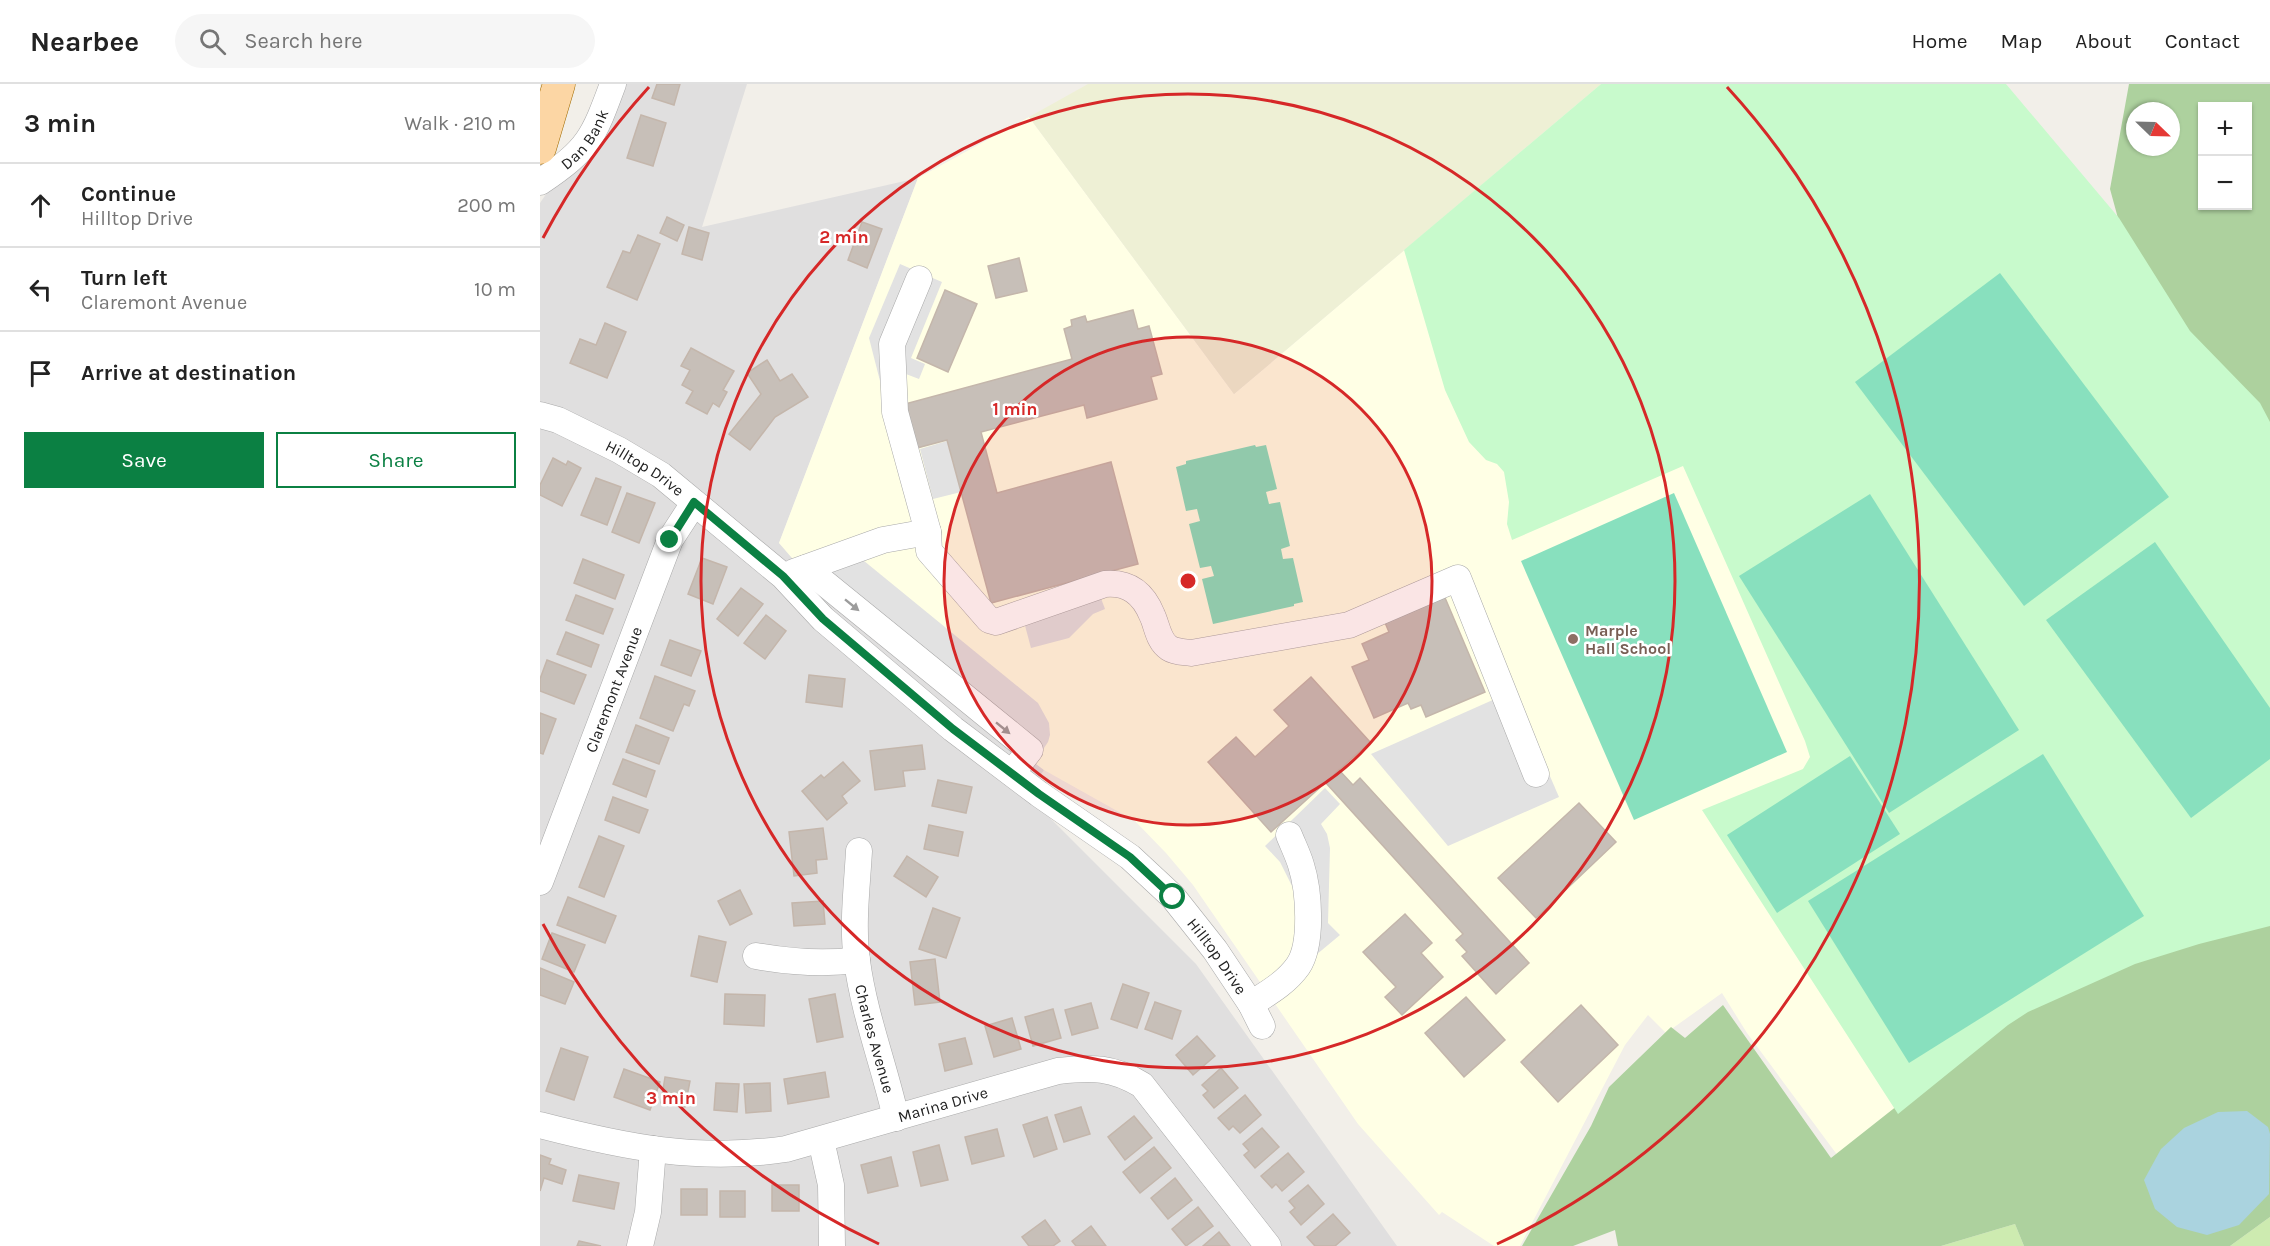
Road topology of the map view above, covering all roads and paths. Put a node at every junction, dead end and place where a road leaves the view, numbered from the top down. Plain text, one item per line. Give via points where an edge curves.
1 (559, 84) edge
2 (613, 84) edge
3 (540, 148) edge
4 (540, 182) edge
5 (919, 279) dead end
6 (540, 415) edge
7 (694, 502) junction
8 (928, 532) junction
9 (795, 572) junction
10 (1536, 774) dead end
11 (1289, 835) dead end
12 (860, 844) dead end
13 (540, 882) edge
14 (756, 956) dead end
15 (857, 960) junction
16 (896, 1118) junction
17 (540, 1125) edge
18 (821, 1140) junction
19 (652, 1149) junction
20 (640, 1246) edge
21 (832, 1246) edge
22 (1268, 1246) edge

1 - 3 main road
2 - 4 street, Dan Bank via 597,129 583,149
5 - 8 street via 892,344 895,412
6 - 7 street, Hilltop Drive via 619,450 661,475
7 - 9 street, Hilltop Drive
7 - 13 street, Claremont Avenue via 670,540
8 - 9 street via 883,540
8 - 10 street via 929,551 989,620 996,622 1105,584 1119,583 1137,594 1152,614 1162,640 1168,648 1179,652 1342,627 1458,578
9 - 11 street, Hilltop Drive via 823,619 847,640 953,729 1130,857 1173,897 1215,950 1256,1015 1300,963 1307,943 1308,904 1302,867
12 - 15 street, Charles Avenue via 855,914
14 - 15 street via 807,963
15 - 16 street, Charles Avenue
16 - 18 street, Marina Drive
16 - 22 street, Marina Drive via 1058,1071 1104,1069 1125,1074 1148,1091
17 - 19 street, Marina Drive
18 - 19 street, Marina Drive via 751,1154 706,1155
18 - 21 street via 831,1185
19 - 20 street via 648,1212

